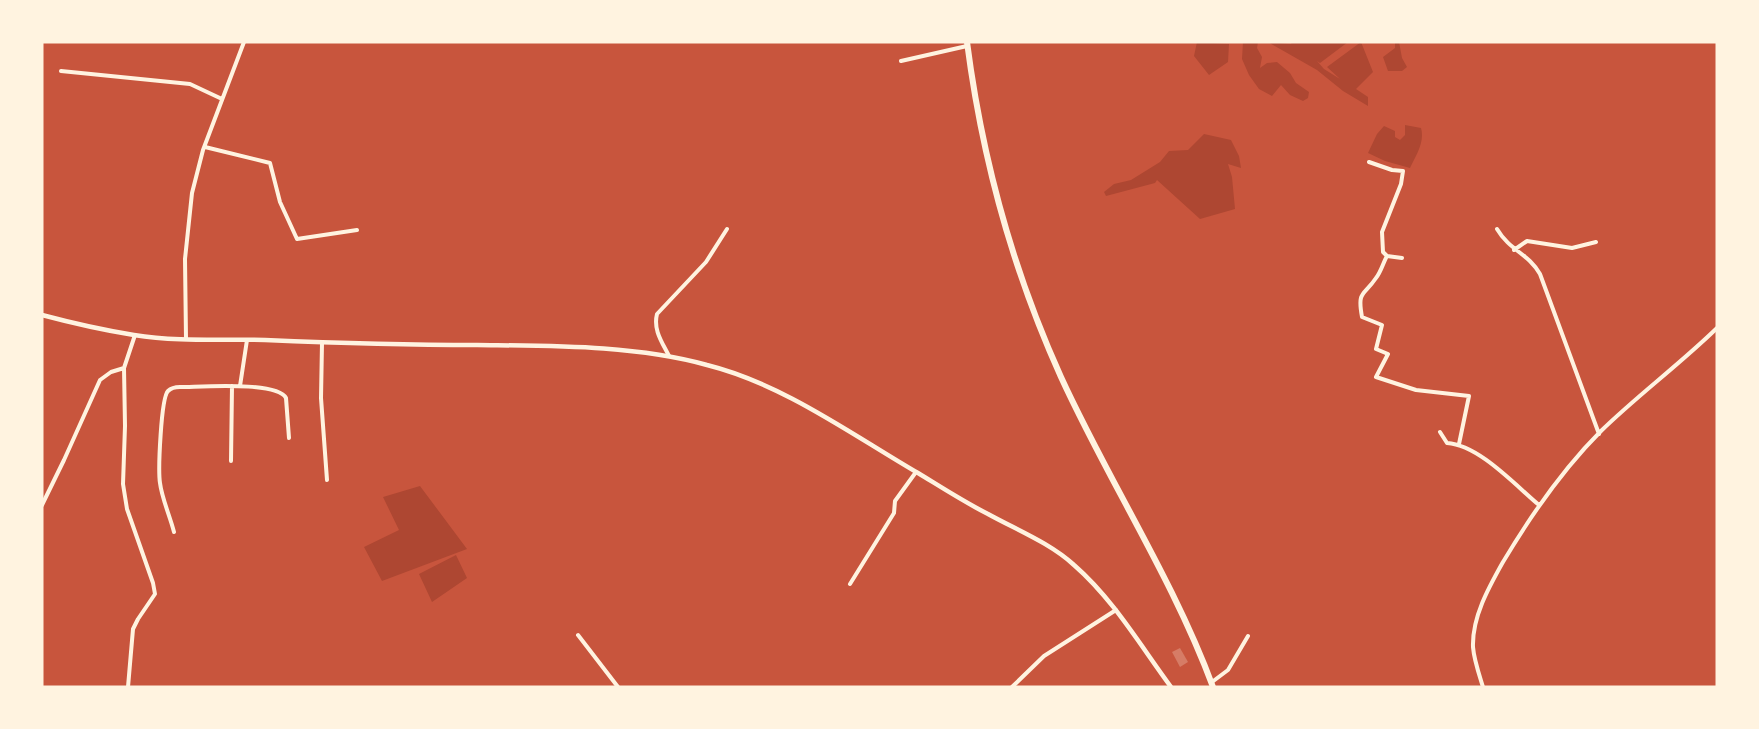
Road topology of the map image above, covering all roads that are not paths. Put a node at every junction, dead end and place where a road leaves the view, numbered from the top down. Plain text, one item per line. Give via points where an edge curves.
1 (244, 42) edge
2 (967, 44) edge
3 (901, 61) dead end
4 (61, 71) dead end
5 (222, 99) junction
6 (205, 147) junction
7 (1369, 162) dead end
8 (727, 229) dead end
9 (1497, 229) dead end
10 (357, 230) dead end
11 (1596, 242) dead end
12 (1514, 250) junction
13 (1387, 256) junction
14 (1402, 258) dead end
15 (42, 315) edge
16 (1717, 328) edge
17 (135, 335) junction
18 (186, 339) junction
19 (247, 340) junction
20 (322, 343) junction
21 (669, 357) junction
22 (124, 368) junction
23 (232, 386) junction
24 (240, 386) junction
25 (1440, 432) dead end
26 (1599, 434) junction
27 (289, 438) dead end
28 (1459, 444) junction
29 (231, 461) dead end
30 (916, 472) junction
31 (327, 480) dead end
32 (42, 505) edge
33 (1539, 505) junction
34 (174, 532) dead end
35 (850, 584) dead end
36 (1116, 610) junction
37 (578, 635) dead end
38 (1248, 636) dead end
39 (1212, 685) edge
40 (128, 687) edge
41 (618, 687) edge
42 (1012, 687) edge
43 (1171, 687) edge
44 (1483, 687) edge

1 - 5 street
2 - 3 street
2 - 39 highway via 980,128 1027,297 1116,488 1177,604
4 - 5 street via 190,84
5 - 6 street
6 - 10 street via 270,163 280,202 297,239
6 - 18 street via 192,193 185,259
7 - 13 street via 1403,171 1382,232 1383,252
8 - 21 street via 706,262 657,314 657,332
9 - 12 street
11 - 12 street via 1572,248 1527,241
12 - 26 street via 1533,262 1540,274
13 - 14 street
13 - 28 street via 1359,303 1362,316 1382,325 1376,349 1388,354 1376,377 1416,390 1468,396
15 - 17 street
16 - 26 street
17 - 18 street
17 - 22 street
18 - 19 street
19 - 20 street
19 - 24 street
20 - 21 street via 540,346
20 - 31 street via 321,398
21 - 30 street via 706,364 756,381
22 - 32 street via 100,380
22 - 40 street via 123,484 127,509 155,594 133,629
23 - 24 street
23 - 29 street
23 - 34 street via 173,388 166,392 159,448 160,483
24 - 27 street via 276,389 284,394
25 - 28 street via 1447,443
26 - 33 street
28 - 33 street via 1482,457
30 - 35 street via 895,501 894,513
30 - 36 street via 1072,562
33 - 44 street via 1493,580 1477,620 1473,649
36 - 42 street via 1044,656
36 - 43 street
37 - 41 street
38 - 39 street via 1228,670

